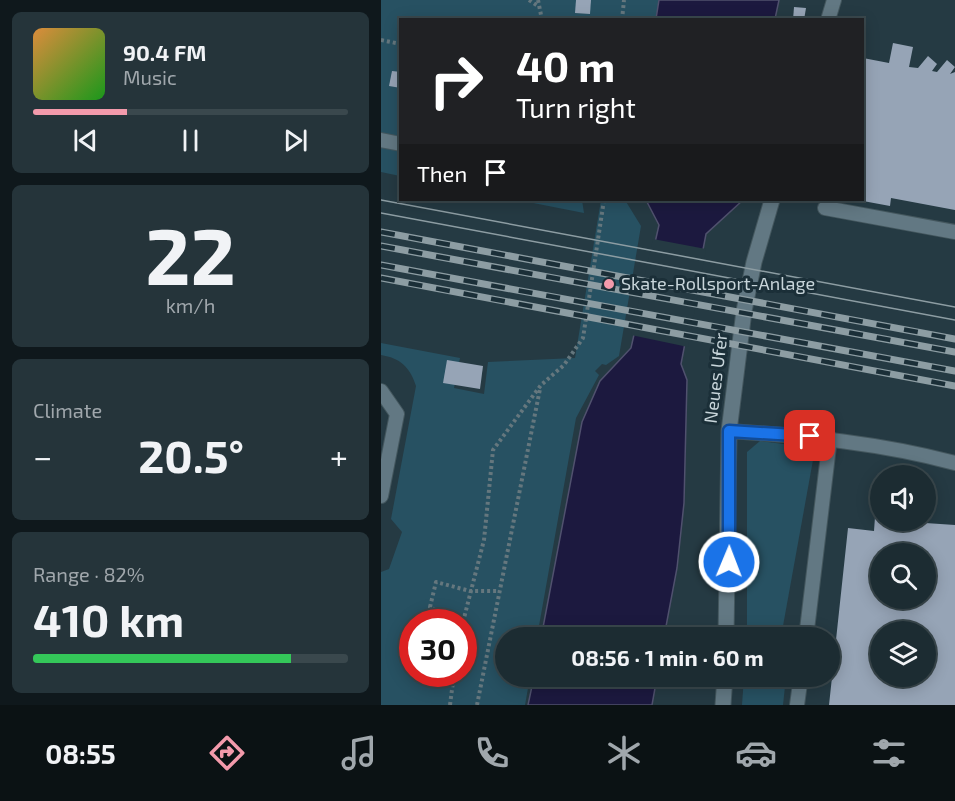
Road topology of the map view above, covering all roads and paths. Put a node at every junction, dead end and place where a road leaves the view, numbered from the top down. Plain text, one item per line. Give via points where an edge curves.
1 (529, 0) edge
2 (538, 0) edge
3 (624, 0) edge
4 (834, 0) edge
5 (539, 7) junction
6 (542, 18) edge
7 (622, 18) edge
8 (829, 18) edge
9 (381, 40) edge
10 (399, 44) edge
11 (381, 140) edge
12 (399, 144) edge
13 (604, 201) edge
14 (772, 201) edge
15 (825, 208) dead end
16 (955, 232) edge
17 (541, 385) junction
18 (381, 391) edge
19 (729, 431) junction
20 (830, 438) junction
21 (955, 463) edge
22 (381, 496) edge
23 (470, 591) junction
24 (499, 591) junction
25 (433, 609) edge
26 (466, 609) edge
27 (726, 627) edge
28 (806, 627) edge
29 (452, 687) edge
30 (724, 687) edge
31 (799, 687) edge
32 (450, 705) edge
33 (477, 705) edge
34 (723, 705) edge
35 (797, 705) edge

1 - 5 path
2 - 5 path
3 - 7 path
4 - 8 lane
5 - 6 path
9 - 10 path
11 - 12 lane
13 - 17 path via 583,338 564,366
14 - 19 street, Neues Ufer via 744,311
15 - 16 lane
17 - 23 path via 493,450 485,540
17 - 24 path
18 - 22 lane via 397,414
19 - 20 lane
19 - 27 street, Neues Ufer
20 - 21 lane
20 - 28 lane
23 - 24 path
23 - 25 path via 436,582 430,607
23 - 26 path
24 - 33 path
29 - 32 path
30 - 34 street
31 - 35 lane

